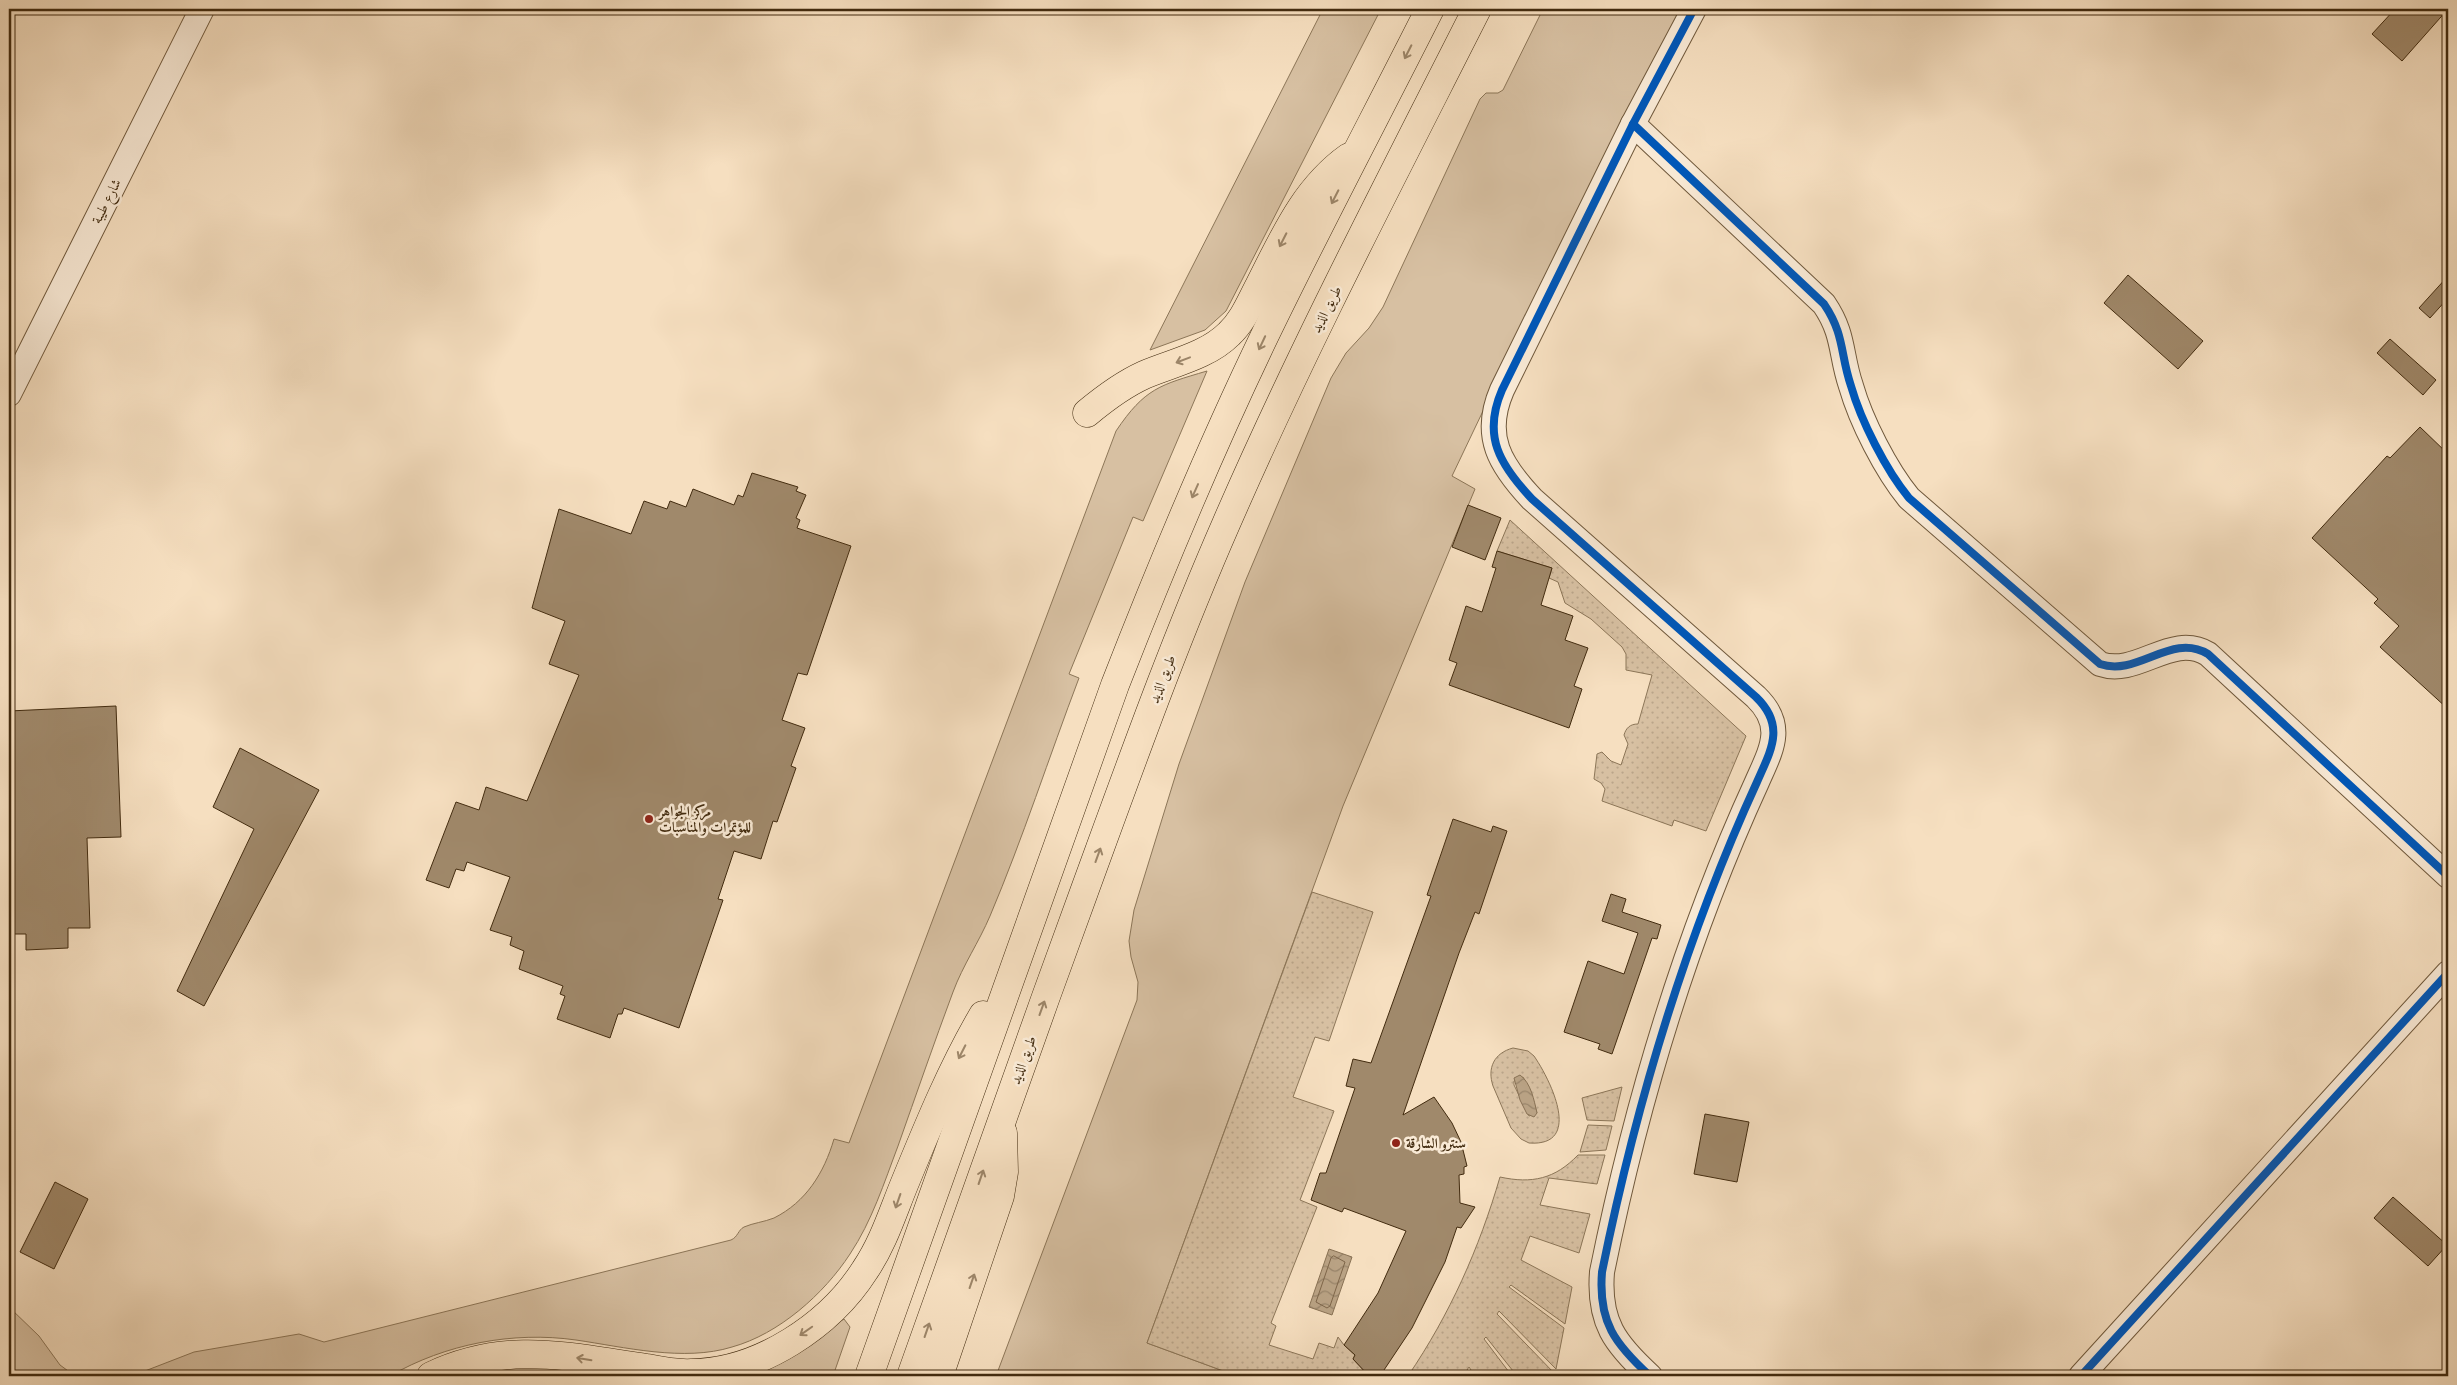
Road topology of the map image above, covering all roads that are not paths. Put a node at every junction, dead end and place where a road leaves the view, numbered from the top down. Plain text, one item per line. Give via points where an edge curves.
1 (202, 9) edge
2 (1430, 9) edge
3 (1477, 9) edge
4 (1694, 9) edge
5 (1633, 124) junction
6 (1358, 151) junction
7 (9, 394) edge
8 (1087, 412) dead end
9 (2448, 876) edge
10 (1014, 965) junction
11 (2448, 973) edge
12 (1001, 1120) junction
13 (431, 1376) edge
14 (869, 1376) edge
15 (911, 1376) edge
16 (939, 1376) edge
17 (1650, 1376) edge
18 (2081, 1376) edge

1 - 7 street, شارع طيبة
2 -> 6 highway
12 -> 3 highway, طريق الذيد via 1152,704 1225,526 1305,350
4 - 5 street
5 - 9 street via 1824,304 1839,331 1856,402 1890,472 1909,498 2100,664 2110,668 2124,667 2186,646 2208,654
5 - 17 street via 1502,390 1492,420 1497,451 1518,484 1756,697 1771,716 1774,727 1771,752 1715,881 1669,1009 1634,1126 1602,1272 1600,1292 1610,1332 1621,1349
6 -> 8 highway via 1326,176 1302,204 1244,315 1229,335 1207,350 1121,387
6 -> 10 highway via 1265,335 1183,517 1115,685
10 -> 13 highway via 970,1036 952,1073 880,1244 849,1293 792,1342 744,1363 692,1373 536,1353 489,1357
10 - 14 highway
11 - 18 street
15 -> 12 highway, طريق الذيد
16 -> 12 highway via 1000,1196 1005,1148

